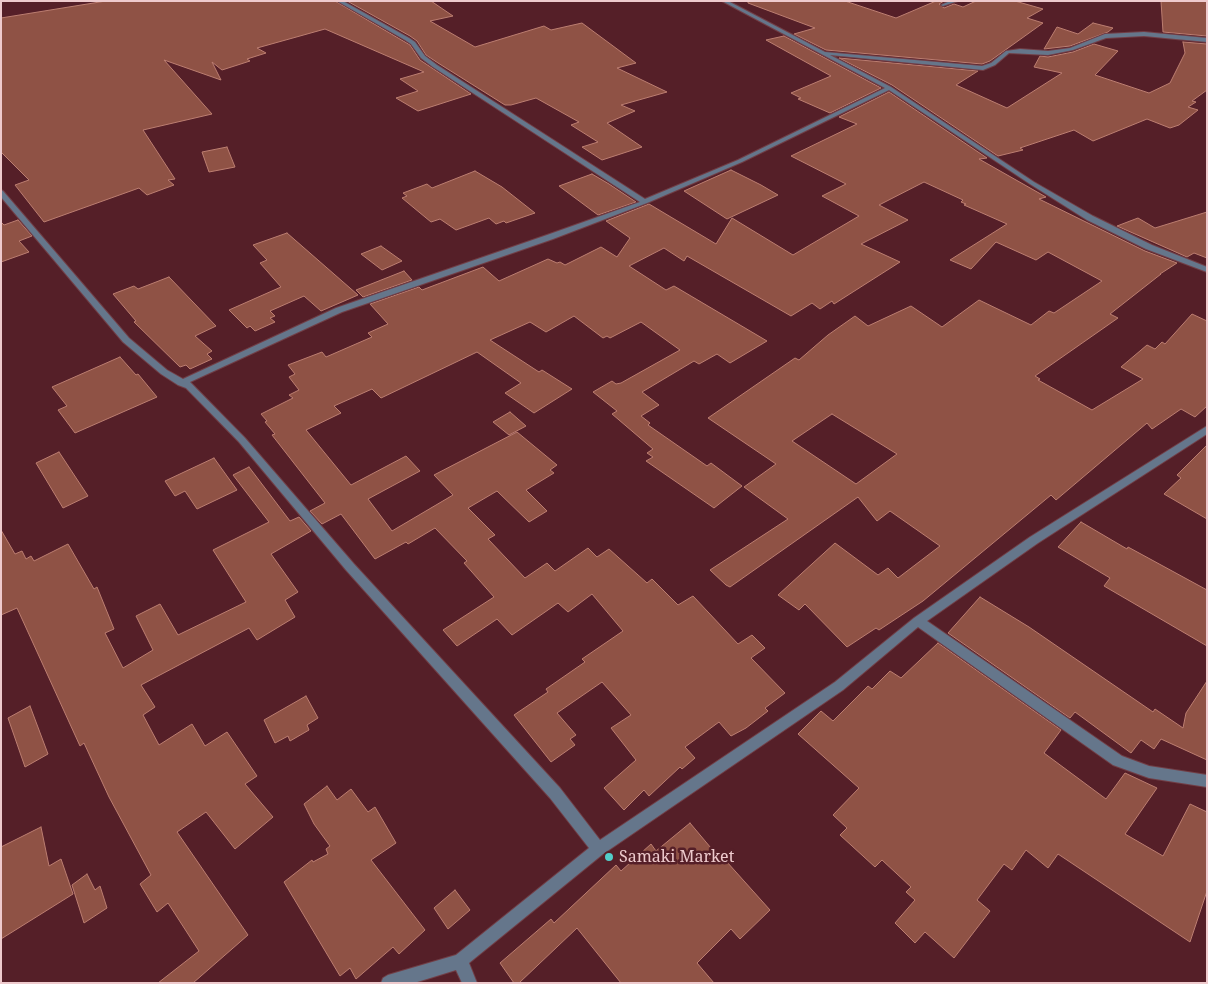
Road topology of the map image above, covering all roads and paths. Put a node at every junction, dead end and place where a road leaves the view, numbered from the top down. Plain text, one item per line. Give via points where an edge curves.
1 (339, 1) edge
2 (724, 1) edge
3 (956, 1) edge
4 (943, 5) dead end
5 (1207, 40) edge
6 (823, 52) junction
7 (889, 88) junction
8 (1, 192) edge
9 (645, 202) junction
10 (1207, 270) edge
11 (181, 383) junction
12 (1207, 428) edge
13 (918, 621) junction
14 (1207, 781) edge
15 (598, 849) junction
16 (460, 961) junction
17 (388, 983) edge
18 (470, 983) edge

1 - 9 street via 407,39 435,66
2 - 6 street
3 - 4 street
5 - 6 street via 1144,34 1105,36 1048,54 1008,52 983,68
6 - 7 street
7 - 9 street via 749,157
7 - 10 street via 1032,184 1090,218 1149,247
8 - 11 street via 126,340 150,362
9 - 11 street via 339,310
11 - 15 street via 189,386 242,440 350,567 555,793
12 - 13 street via 1034,540
13 - 14 street via 1118,761 1149,772
13 - 15 street via 839,686
15 - 16 street
16 - 17 street
16 - 18 street

